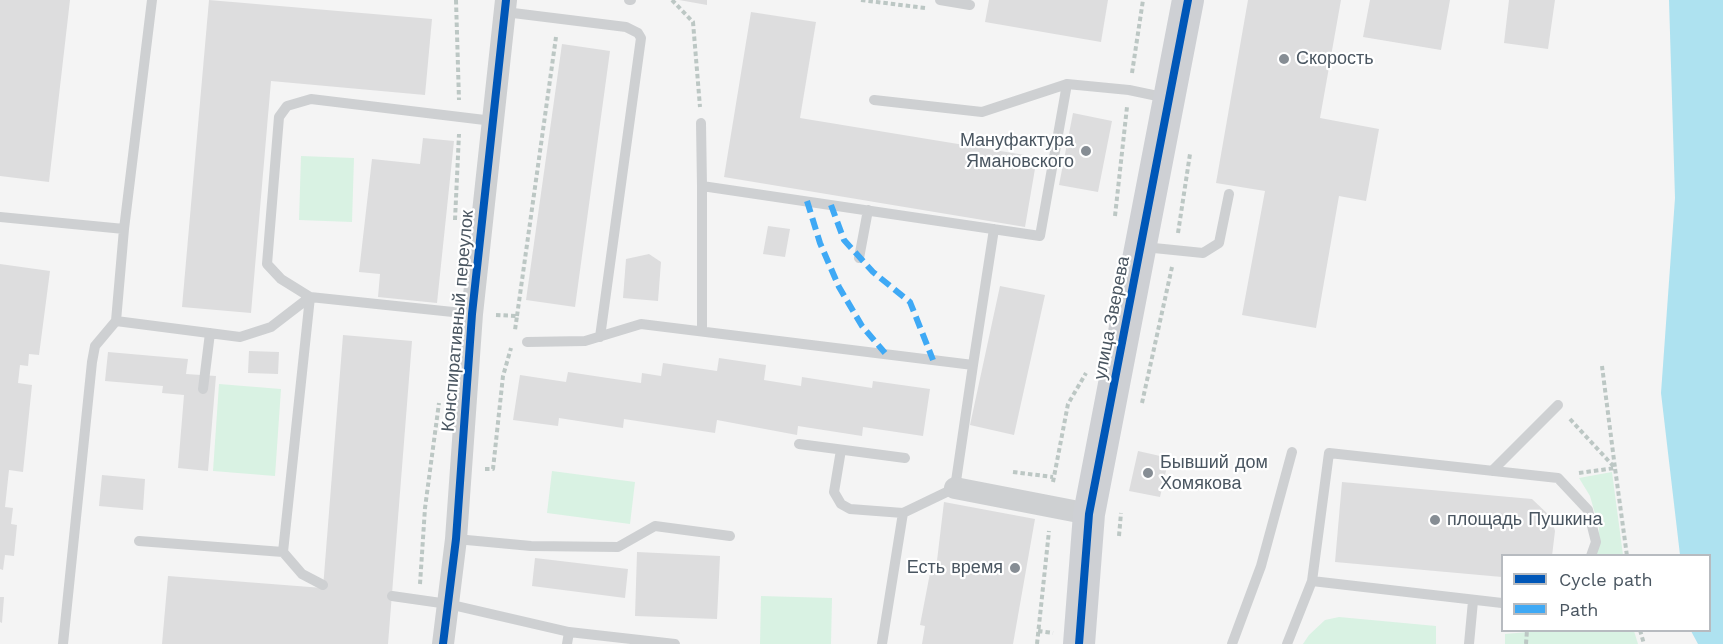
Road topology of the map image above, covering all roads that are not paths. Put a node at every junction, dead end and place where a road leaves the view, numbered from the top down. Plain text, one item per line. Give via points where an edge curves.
1 (152, 0) edge
2 (1188, 0) edge
3 (937, 3) edge
4 (970, 5) dead end
5 (506, 6) edge
6 (1067, 84) junction
7 (1170, 99) junction
8 (874, 100) dead end
9 (493, 121) junction
10 (701, 123) road end
11 (702, 186) junction
12 (1228, 194) dead end
13 (868, 210) junction
14 (0, 217) edge
15 (124, 229) junction
16 (994, 229) junction
17 (1141, 246) junction
18 (859, 258) dead end
19 (310, 297) junction
20 (472, 314) junction
21 (116, 321) junction
22 (702, 331) junction
23 (210, 333) junction
24 (600, 337) junction
25 (527, 342) road end
26 (974, 364) junction
27 (203, 389) dead end
28 (1558, 405) road end
29 (799, 444) dead end
30 (841, 450) junction
31 (1292, 452) dead end
32 (905, 458) dead end
33 (1492, 471) junction
34 (956, 488) junction
35 (903, 513) junction
36 (1089, 514) junction
37 (730, 536) dead end
38 (456, 538) junction
39 (139, 541) dead end
40 (283, 552) junction
41 (1591, 554) edge
42 (1312, 581) junction
43 (323, 585) dead end
44 (392, 596) dead end
45 (1473, 601) junction
46 (1501, 603) edge
47 (448, 604) junction
48 (569, 632) junction
49 (63, 644) edge
50 (443, 644) edge
51 (567, 644) edge
52 (675, 644) edge
53 (882, 644) edge
54 (1079, 644) edge
55 (1232, 644) edge
56 (1287, 644) edge
57 (1469, 644) edge

1 - 15 lane
2 - 7 street, улица Зверева
3 - 4 lane
5 - 9 street, Конспиративный переулок
5 - 24 lane via 626,27 641,38
6 - 7 lane
6 - 8 lane via 982,112
6 - 16 lane via 1040,236
7 - 17 street, улица Зверева
9 - 19 lane via 311,99 287,106 279,117 267,264 280,279
9 - 20 street, Конспиративный переулок
10 - 11 lane
11 - 13 lane
11 - 22 lane
12 - 17 lane via 1219,243 1203,253
13 - 16 lane
13 - 18 lane
14 - 15 lane
15 - 21 lane
16 - 26 lane
17 - 36 street, улица Зверева
19 - 20 lane
19 - 23 lane via 271,327 240,337
19 - 40 lane
20 - 38 street, Конспиративный переулок
21 - 23 lane
21 - 49 lane via 95,346 92,362
22 - 24 lane via 641,324
22 - 26 lane
23 - 27 lane
24 - 25 lane
26 - 34 lane
28 - 33 lane
29 - 30 lane
30 - 32 lane
30 - 35 lane via 834,492 841,504 850,509
31 - 55 lane via 1262,566
33 - 41 lane via 1558,478 1588,510 1596,542
33 - 42 lane via 1329,453
34 - 35 lane
34 - 36 street
35 - 53 lane
36 - 54 street, улица Зверева
37 - 38 lane via 655,526 618,547 531,546
38 - 47 street, Конспиративный переулок
39 - 40 lane
40 - 43 lane via 302,574
42 - 45 lane
42 - 56 lane
44 - 47 lane
45 - 46 lane
45 - 57 lane
47 - 48 lane
47 - 50 street, Конспиративный переулок
48 - 51 lane
48 - 52 lane

